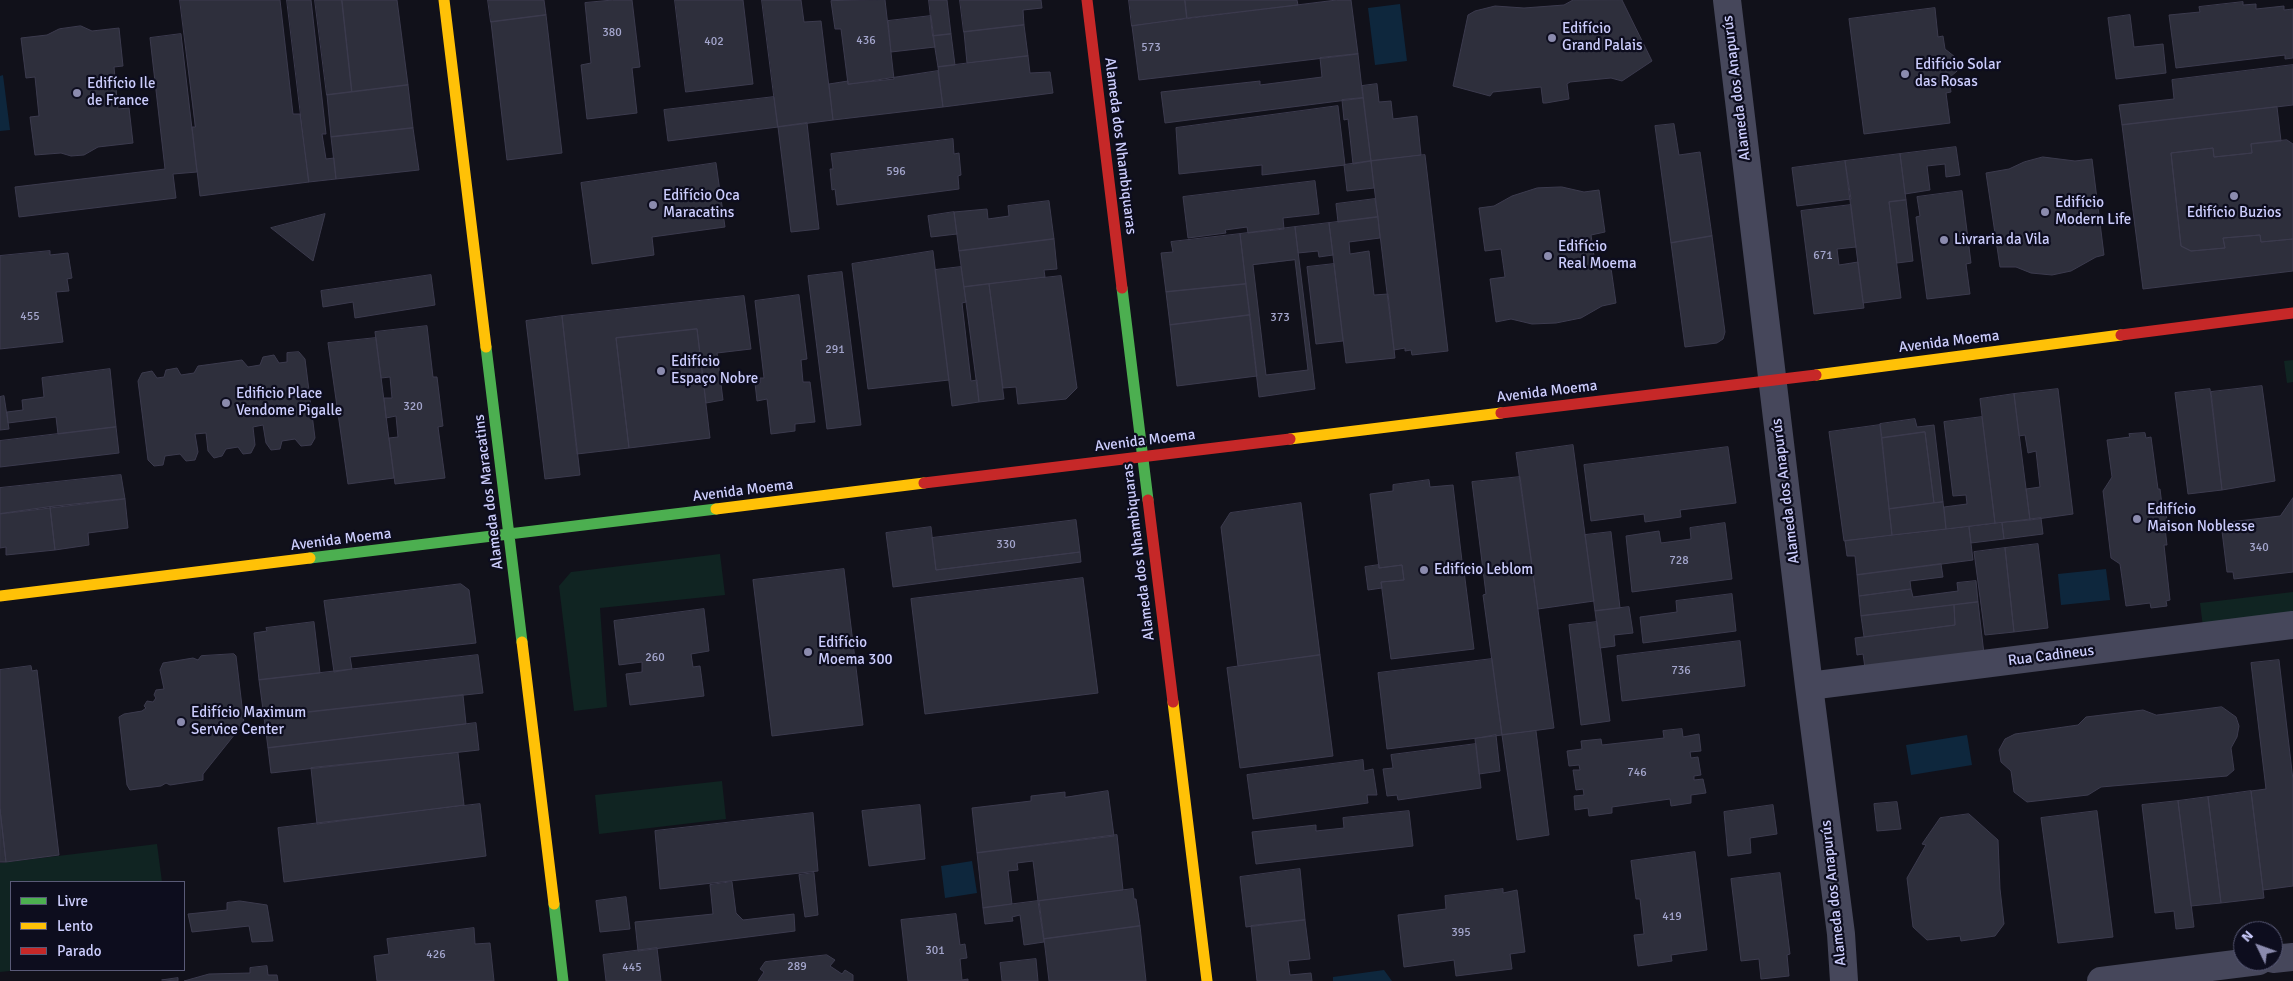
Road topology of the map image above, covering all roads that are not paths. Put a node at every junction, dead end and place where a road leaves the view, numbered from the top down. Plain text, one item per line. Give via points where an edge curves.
1 (444, 0) edge
2 (1087, 0) edge
3 (1727, 0) edge
4 (2293, 313) edge
5 (1772, 380) junction
6 (1143, 457) junction
7 (509, 534) junction
8 (0, 596) edge
9 (2293, 625) edge
10 (1809, 686) junction
11 (2233, 964) edge
12 (563, 981) edge
13 (1207, 981) edge
14 (1844, 981) edge
15 (2101, 981) edge

1 - 7 street, Alameda dos Maracatins
2 - 6 street, Alameda dos Nhambiquaras
3 - 5 street, Alameda dos Anapurús
4 - 5 street, Avenida Moema
5 - 6 street, Avenida Moema
5 - 10 street, Alameda dos Anapurús
6 - 7 street, Avenida Moema
6 - 13 street, Alameda dos Nhambiquaras
7 - 8 street, Avenida Moema
7 - 12 street, Alameda dos Maracatins
9 - 10 street, Rua Cadineus
10 - 14 street, Alameda dos Anapurús via 1841,934
11 - 15 street

